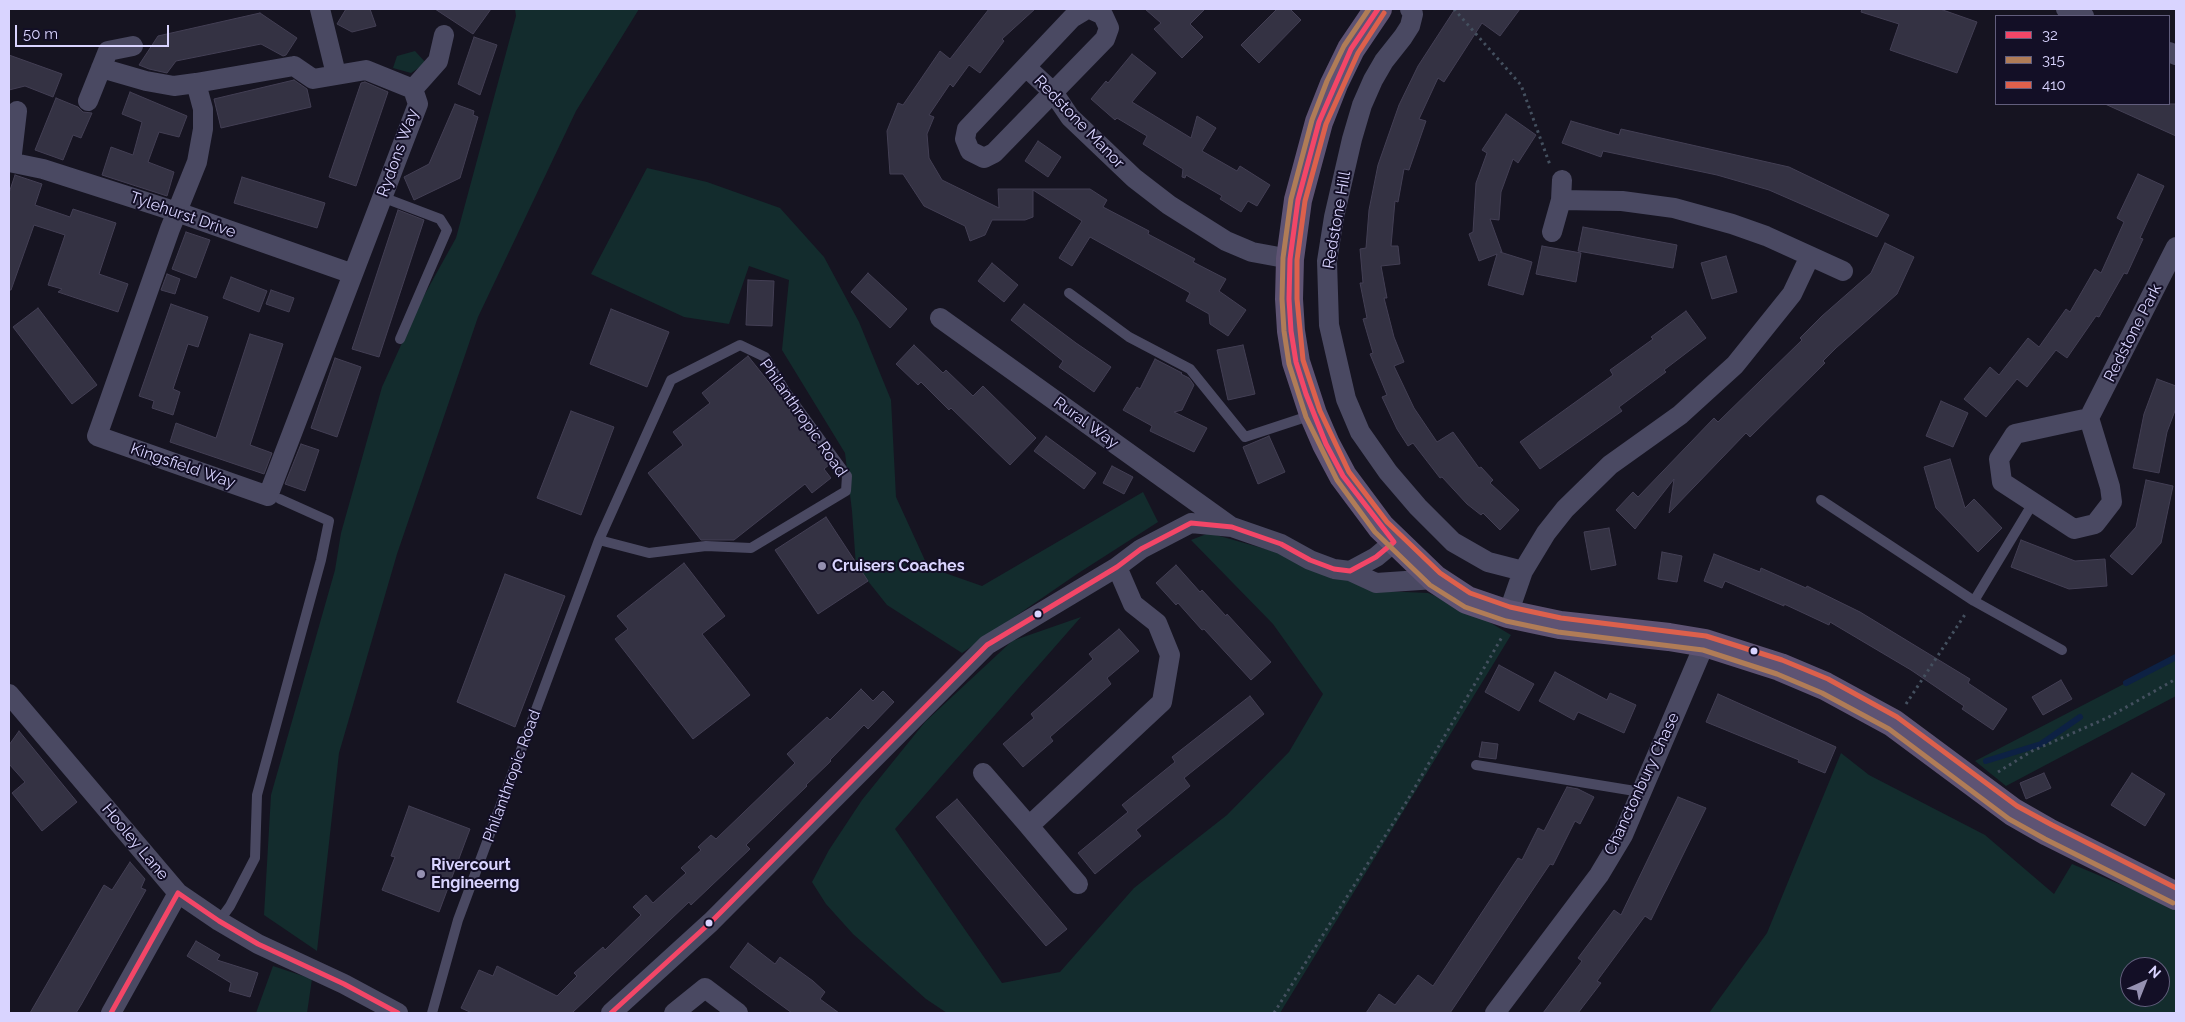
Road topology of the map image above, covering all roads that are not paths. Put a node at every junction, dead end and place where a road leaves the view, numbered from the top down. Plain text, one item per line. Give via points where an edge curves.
1 (320, 9) edge
2 (1089, 9) edge
3 (1378, 9) edge
4 (1410, 9) edge
5 (2066, 9) edge
6 (2081, 15) edge
7 (444, 35) dead end
8 (133, 46) dead end
9 (1026, 67) junction
10 (101, 68) junction
11 (336, 74) junction
12 (196, 83) junction
13 (413, 89) junction
14 (1053, 92) junction
15 (88, 101) dead end
16 (17, 111) dead end
17 (10, 162) edge
18 (382, 198) junction
19 (177, 212) junction
20 (1552, 232) dead end
21 (2176, 247) edge
22 (1810, 256) junction
23 (1290, 259) junction
24 (1843, 271) dead end
25 (354, 274) junction
26 (1069, 293) dead end
27 (940, 318) dead end
28 (400, 339) dead end
29 (1313, 414) junction
30 (2089, 418) junction
31 (280, 499) dead end
32 (1820, 500) dead end
33 (2033, 503) junction
34 (1232, 527) junction
35 (599, 540) junction
36 (1394, 542) junction
37 (1117, 566) junction
38 (1350, 571) junction
39 (1523, 572) junction
40 (1435, 579) junction
41 (1974, 601) junction
42 (1506, 624) junction
43 (1705, 644) junction
44 (2062, 650) dead end
45 (9, 694) edge
46 (1476, 765) dead end
47 (983, 773) dead end
48 (1641, 792) junction
49 (1029, 826) junction
50 (1078, 884) dead end
51 (178, 893) junction
52 (2176, 896) edge
53 (220, 922) junction
54 (397, 1012) edge
55 (111, 1013) edge
56 (432, 1013) edge
57 (611, 1013) edge
58 (674, 1013) edge
59 (738, 1013) edge
60 (1496, 1013) edge

1 - 11 street
2 - 9 street via 1072,18
2 - 14 street via 1103,15 1109,28 1105,39
3 - 23 main road via 1351,49 1319,122 1298,200
4 - 39 street, Redstone Hill via 1413,14 1410,26 1373,80 1352,140 1327,260 1326,294 1331,334 1346,399 1360,432 1388,472 1418,508 1453,542 1488,562
5 - 6 street
7 - 13 street via 438,61
8 - 10 street via 108,51
9 - 14 street, Redstone Manor
9 - 14 street via 966,129 965,138 970,151 984,158 994,153
10 - 12 street, Rydons Way via 174,86
10 - 15 street
11 - 12 street, Rydons Way via 314,79 294,66
11 - 13 street, Rydons Way via 366,70
12 - 19 street via 203,109 203,130 197,162
13 - 18 street, Rydons Way via 418,104
14 - 23 street, Redstone Manor via 1077,124 1134,178 1169,205 1226,241 1252,252
16 - 17 street, Tylehurst Drive
17 - 19 street, Tylehurst Drive via 43,169
18 - 25 street, Rydons Way
18 - 28 lane via 440,219 448,230
19 - 25 street, Tylehurst Drive
19 - 25 street, Kingsfield Way via 97,436 268,496
20 - 22 street via 1562,190 1674,208 1732,224
21 - 30 street, Redstone Park
22 - 24 street
22 - 39 street via 1792,294 1735,365 1680,415 1610,465 1583,489 1546,533
23 - 29 main road via 1291,331 1296,362
26 - 29 lane via 1129,336 1190,369 1245,437
27 - 34 street, Rural Way
29 - 36 main road via 1343,476
30 - 33 street via 2015,434 1999,459 2002,482
30 - 33 street via 2112,502 2095,524 2074,529
31 - 53 lane via 329,521 322,560 257,795 255,858
32 - 41 lane
33 - 41 lane
34 - 37 street via 1191,523 1141,549
34 - 38 street via 1280,544 1334,569
35 - 35 lane, Philanthropic Road via 671,380 740,345 765,357 785,391 847,476 846,491 751,548 706,546 649,554
35 - 56 lane, Philanthropic Road via 458,920
36 - 38 street via 1376,557
36 - 40 main road
37 - 49 street via 1133,604 1157,623 1170,655 1162,702
37 - 57 street via 987,645 711,922
38 - 40 street via 1376,583
39 - 42 street
40 - 42 main road
41 - 44 lane
42 - 43 main road via 1560,625
43 - 48 street, Chanctonbury Chase
43 - 52 main road via 1789,670 1826,686 1893,723 2013,812
45 - 51 street, Hooley Lane
46 - 48 lane
47 - 49 street
48 - 60 street, Chanctonbury Chase via 1623,835 1599,875
49 - 50 street
51 - 53 street, Hooley Lane
51 - 55 street
53 - 54 street, Hooley Lane
58 - 59 street via 705,988

